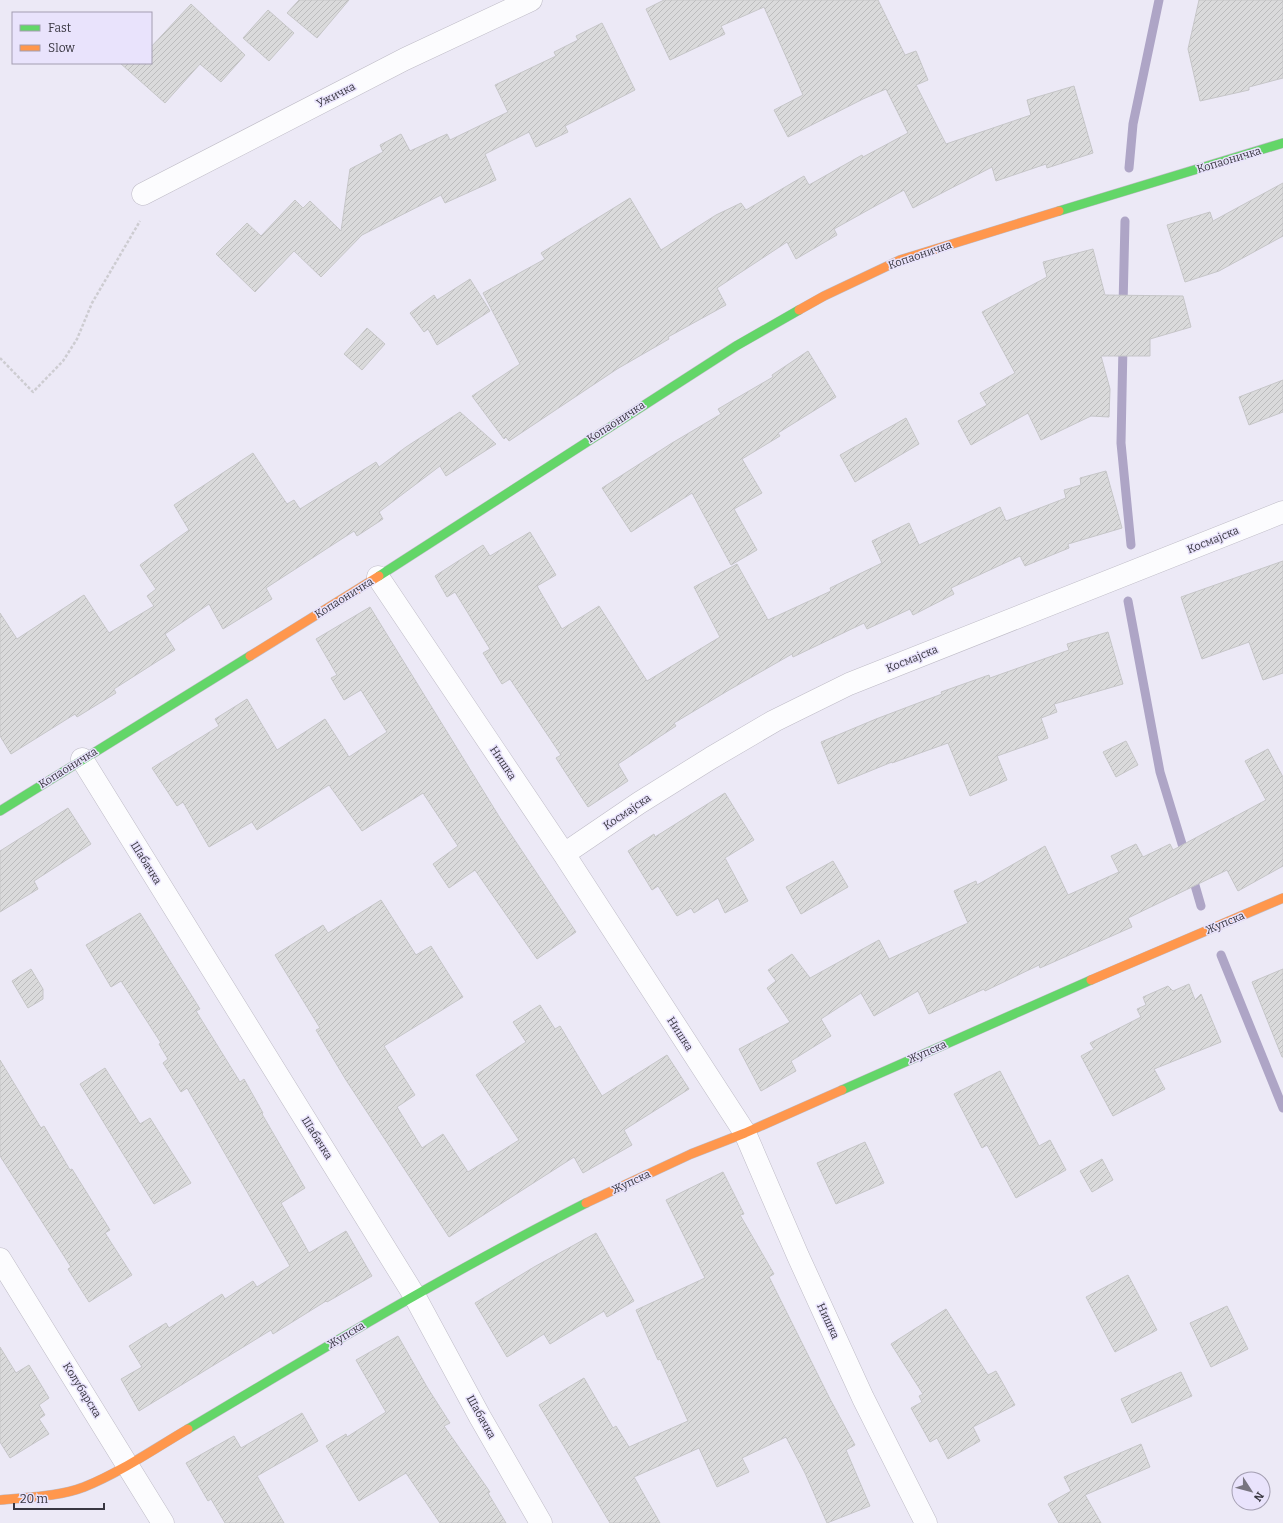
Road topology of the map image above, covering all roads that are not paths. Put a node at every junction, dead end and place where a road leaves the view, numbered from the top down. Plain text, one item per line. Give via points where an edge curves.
1 (531, 0) edge
2 (1283, 143) edge
3 (143, 194) road end
4 (1283, 512) edge
5 (378, 577) junction
6 (82, 759) junction
7 (0, 811) edge
8 (564, 854) junction
9 (1283, 898) edge
10 (745, 1133) junction
11 (0, 1258) edge
12 (414, 1294) junction
13 (128, 1464) junction
14 (0, 1500) edge
15 (163, 1523) edge
16 (540, 1523) edge
17 (926, 1523) edge

1 - 3 street, Ужичка via 405,59
2 - 5 street, Копаоничка via 900,260 824,296 736,346
4 - 8 street, Космајска via 849,684 774,721 711,758
5 - 6 street, Копаоничка
5 - 8 street, Нишка
6 - 7 street, Копаоничка
6 - 12 street, Шабачка
8 - 10 street, Нишка
9 - 10 street, Жупска via 1050,997
10 - 12 street, Жупска via 691,1154 594,1199 510,1240
10 - 17 street, Нишка via 860,1391
11 - 13 street, Колубарска
12 - 13 street, Жупска
12 - 16 street, Шабачка
13 - 14 street, Жупска via 83,1487 56,1494
13 - 15 street, Колубарска

